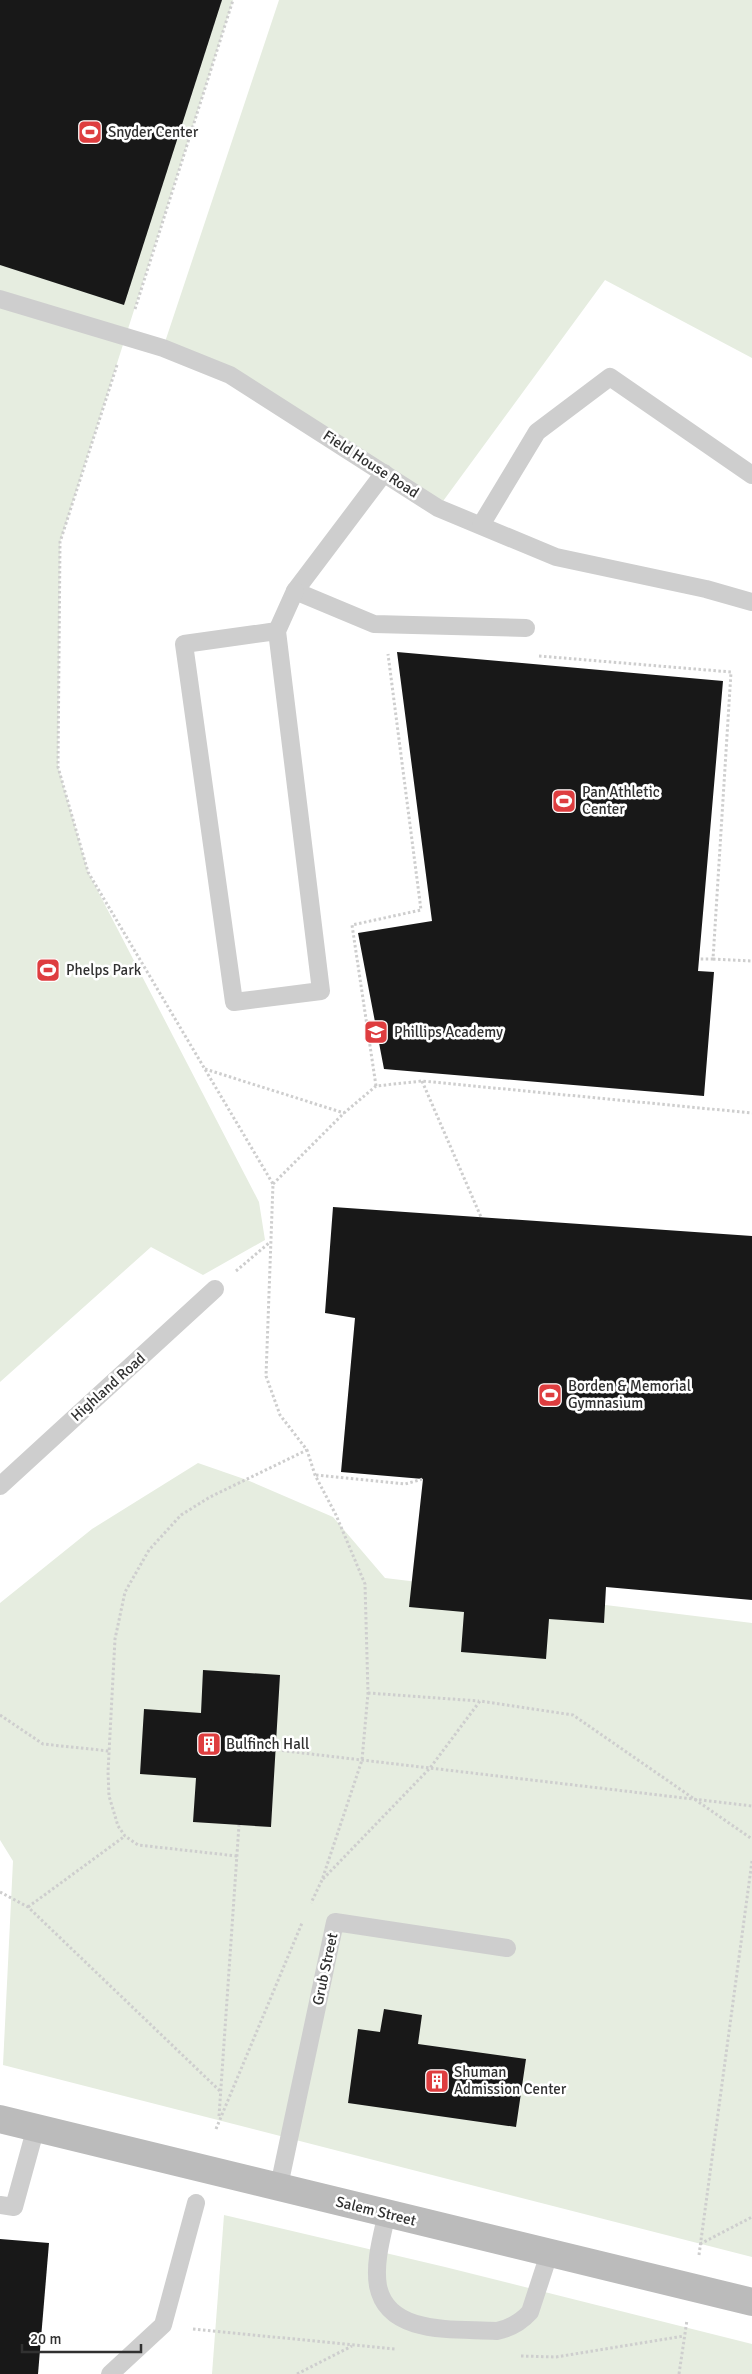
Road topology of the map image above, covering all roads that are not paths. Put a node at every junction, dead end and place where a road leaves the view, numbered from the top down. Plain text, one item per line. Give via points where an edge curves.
1 (0, 299) edge
2 (384, 473) junction
3 (752, 475) edge
4 (481, 525) junction
5 (295, 591) junction
6 (752, 602) edge
7 (526, 628) dead end
8 (277, 631) junction
9 (216, 1289) road end
10 (0, 1486) edge
11 (507, 1948) dead end
12 (0, 2118) edge
13 (36, 2127) junction
14 (279, 2186) junction
15 (196, 2204) dead end
16 (0, 2205) edge
17 (387, 2213) junction
18 (549, 2254) junction
19 (752, 2302) edge
20 (110, 2374) edge

1 - 2 lane, Field House Road via 163,348 230,375
2 - 4 lane, Field House Road via 438,508
2 - 5 lane
3 - 4 lane via 610,377 537,432
4 - 6 lane, Field House Road via 556,557
5 - 7 lane via 374,624
5 - 8 lane
8 - 8 lane via 321,991 234,1002 184,644
9 - 10 lane, Highland Road
11 - 14 lane, Grub Street via 335,1922
12 - 13 street, Salem Street
13 - 14 street, Salem Street
13 - 16 lane via 14,2207
14 - 17 street, Salem Street
15 - 20 lane via 163,2325
17 - 18 street, Salem Street
17 - 18 lane via 378,2286 391,2311 415,2325 497,2331 509,2328 530,2312
18 - 19 street, Salem Street

